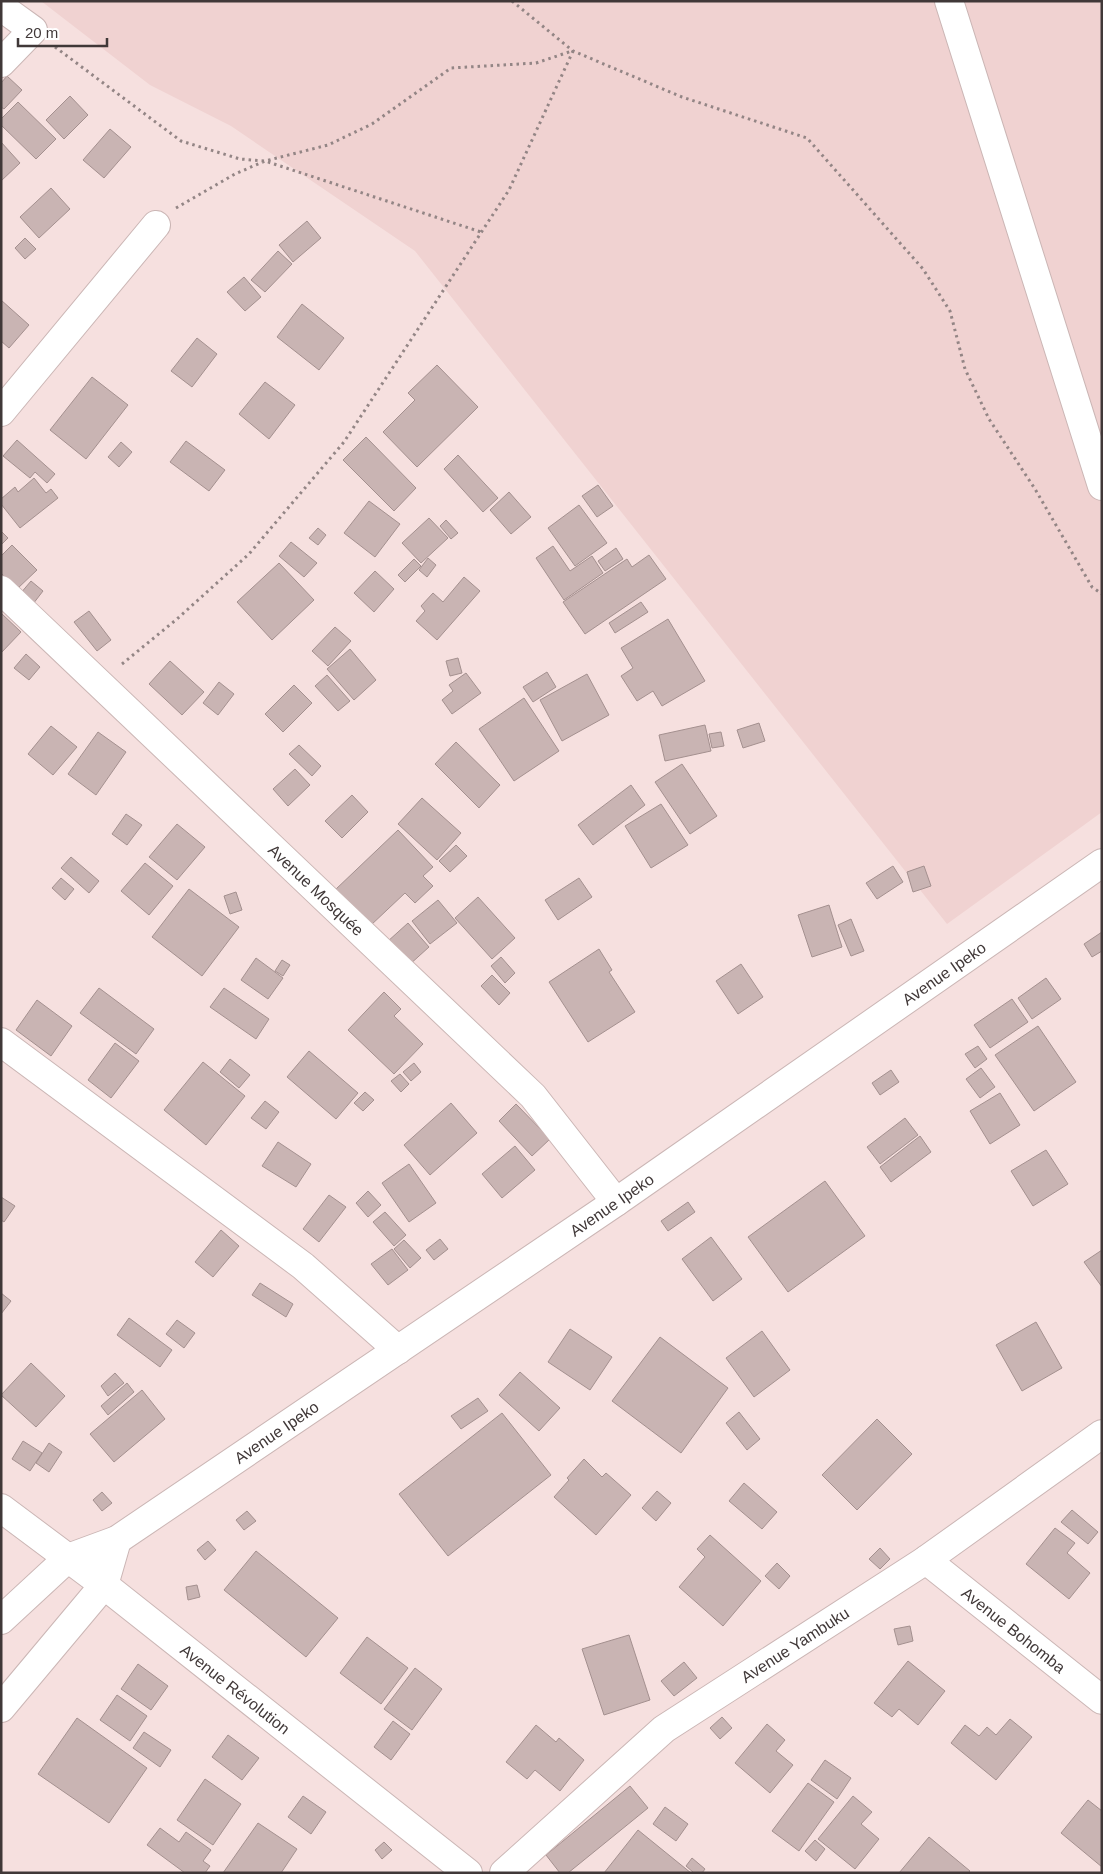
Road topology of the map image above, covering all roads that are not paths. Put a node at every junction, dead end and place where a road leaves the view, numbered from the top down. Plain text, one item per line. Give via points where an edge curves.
1 (949, 1) edge
2 (1, 7) edge
3 (1, 63) edge
4 (156, 225) road end
5 (1, 412) edge
6 (1102, 486) edge
7 (1, 590) edge
8 (1102, 863) edge
9 (1, 1042) edge
10 (616, 1202) junction
11 (398, 1350) junction
12 (1102, 1434) edge
13 (1, 1508) edge
14 (117, 1540) junction
15 (68, 1558) junction
16 (926, 1560) junction
17 (104, 1585) junction
18 (1, 1620) edge
19 (1102, 1700) edge
20 (1, 1708) edge
21 (468, 1873) edge
22 (504, 1873) edge

1 - 6 street
2 - 3 street via 33,30
4 - 5 street
7 - 10 street, Avenue Mosquée via 533,1096
8 - 10 street, Avenue Ipeko
9 - 11 street via 303,1266
10 - 11 street, Avenue Ipeko
11 - 14 street, Avenue Ipeko
12 - 16 street, Avenue Yambuku
13 - 15 street, Avenue Révolution
14 - 15 street, Avenue Ipeko
14 - 17 street
15 - 17 street, Avenue Révolution
15 - 18 street, Avenue Ipeko
16 - 19 street, Avenue Bohomba
16 - 22 street, Avenue Yambuku via 664,1729
17 - 20 street
17 - 21 street, Avenue Révolution

